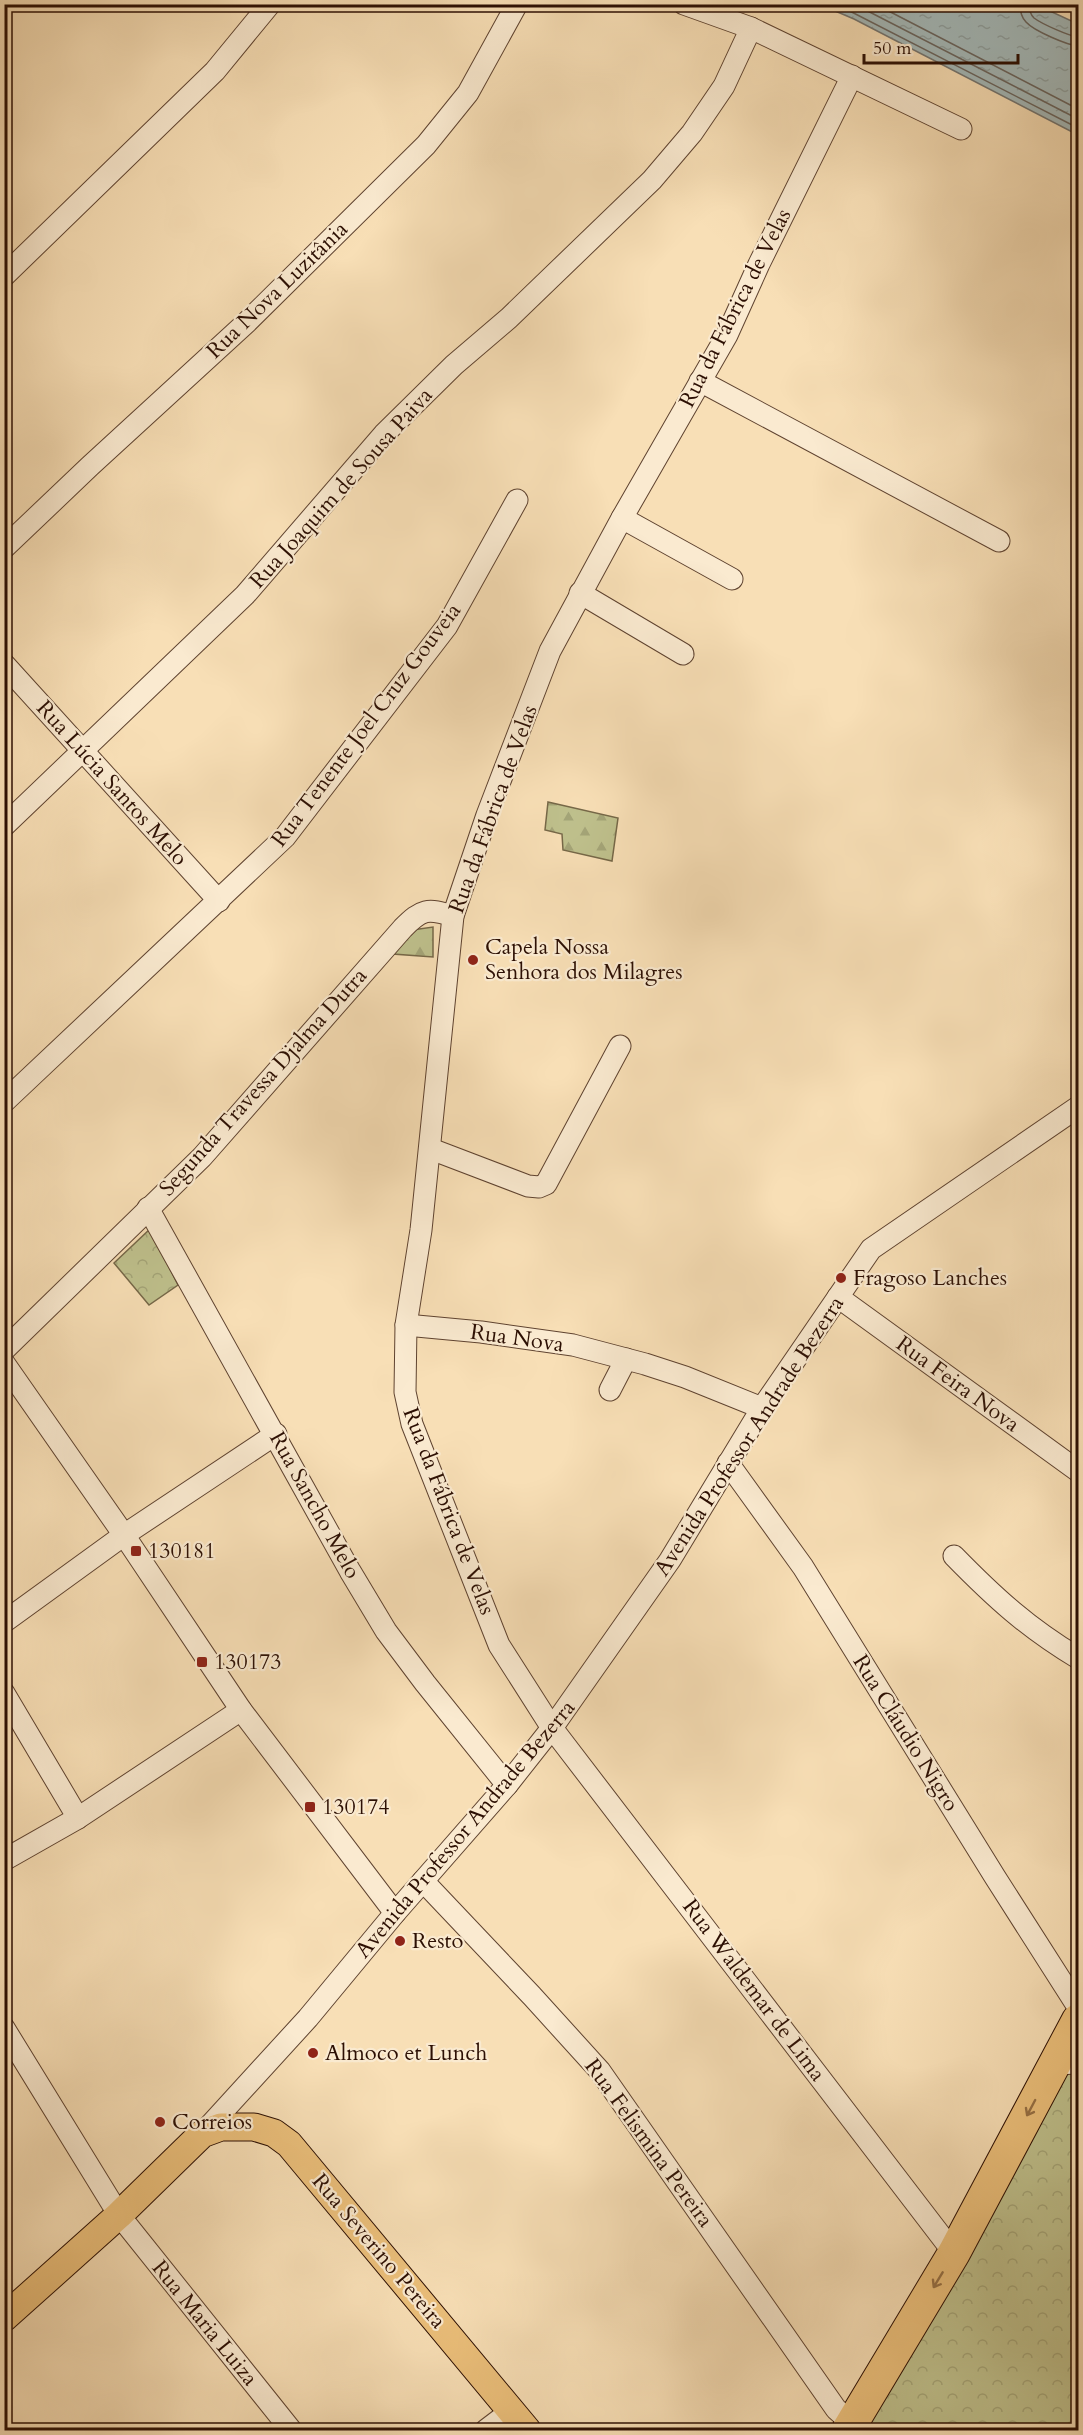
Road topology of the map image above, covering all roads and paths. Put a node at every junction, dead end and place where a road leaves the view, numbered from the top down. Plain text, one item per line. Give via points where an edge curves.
1 (270, 4) edge
2 (517, 4) edge
3 (684, 4) edge
4 (751, 28) junction
5 (852, 76) junction
6 (961, 129) dead end
7 (4, 276) edge
8 (700, 381) junction
9 (518, 500) dead end
10 (622, 518) junction
11 (999, 540) dead end
12 (4, 548) edge
13 (732, 579) dead end
14 (580, 593) junction
15 (683, 654) dead end
16 (4, 664) edge
17 (83, 751) junction
18 (4, 826) edge
19 (219, 901) junction
20 (453, 916) junction
21 (620, 1046) dead end
22 (4, 1102) edge
23 (1078, 1107) edge
24 (431, 1149) junction
25 (148, 1208) junction
26 (838, 1297) junction
27 (406, 1325) junction
28 (4, 1350) edge
29 (626, 1359) junction
30 (4, 1363) edge
31 (610, 1390) dead end
32 (762, 1408) junction
33 (276, 1434) junction
34 (728, 1464) junction
35 (1078, 1471) edge
36 (124, 1535) junction
37 (954, 1556) dead end
38 (4, 1622) edge
39 (1078, 1658) edge
40 (4, 1693) edge
41 (241, 1710) junction
42 (552, 1728) junction
43 (507, 1785) junction
44 (78, 1818) junction
45 (4, 1860) edge
46 (423, 1881) junction
47 (395, 1913) junction
48 (1078, 2007) edge
49 (1078, 2020) edge
50 (6, 2033) edge
51 (1066, 2063) edge
52 (202, 2134) junction
53 (119, 2215) junction
54 (954, 2253) junction
55 (4, 2318) edge
56 (519, 2421) edge
57 (850, 2427) edge
58 (291, 2430) edge
59 (486, 2430) edge

1 - 7 street via 215,71
2 - 12 street, Rua Nova Luzitânia via 468,93 426,145 246,323
3 - 4 street
4 - 5 street
4 - 17 street, Rua Joaquim de Sousa Paiva via 723,86 692,133 652,180 384,434 245,595
5 - 6 street
5 - 8 street, Rua da Fábrica de Velas via 727,335
8 - 10 street, Rua da Fábrica de Velas
8 - 11 street
9 - 19 street, Rua Tenente Joel Cruz Gouveia via 447,626 285,837
10 - 13 street
10 - 14 street, Rua da Fábrica de Velas
14 - 15 street
14 - 20 street, Rua da Fábrica de Velas via 550,651
16 - 17 street, Rua Lúcia Santos Melo
17 - 18 street, Rua Joaquim de Sousa Paiva
17 - 19 street, Rua Lúcia Santos Melo
19 - 22 street, Rua Tenente Joel Cruz Gouveia
20 - 24 street, Rua da Fábrica de Velas
20 - 25 street, Segunda Travessa Djalma Dutra via 433,910 416,915 202,1157
21 - 24 street via 546,1184 528,1186
23 - 26 street, Avenida Professor Andrade Bezerra via 871,1249
24 - 27 street, Rua da Fábrica de Velas
25 - 28 street, Segunda Travessa Djalma Dutra
25 - 33 street, Rua Sancho Melo
26 - 32 street, Avenida Professor Andrade Bezerra
26 - 35 street, Rua Feira Nova
27 - 29 street, Rua Nova via 573,1345
27 - 42 street, Rua da Fábrica de Velas via 405,1392 412,1424 499,1645
29 - 31 street
29 - 32 street, Rua Nova via 685,1377
30 - 36 street
32 - 34 street, Avenida Professor Andrade Bezerra
33 - 36 street
33 - 43 street, Rua Sancho Melo via 386,1631
34 - 42 street, Avenida Professor Andrade Bezerra via 670,1560
34 - 48 street, Rua Cláudio Nigro via 803,1567
36 - 38 street
36 - 41 street
37 - 39 street via 1033,1629
40 - 44 street
41 - 44 street
41 - 47 street
42 - 43 street, Avenida Professor Andrade Bezerra
42 - 54 street, Rua Waldemar de Lima
43 - 46 street, Avenida Professor Andrade Bezerra
44 - 45 street
46 - 47 street, Avenida Professor Andrade Bezerra
46 - 57 street, Rua Felismina Pereira via 600,2071
47 - 52 street, Avenida Professor Andrade Bezerra via 308,2018
49 - 51 highway
50 - 53 street, Rua Maria Luiza
51 -> 54 highway
52 - 53 main road, Avenida Professor Andrade Bezerra
52 - 56 main road, Rua Severino Pereira via 221,2127 254,2127 274,2133 289,2144
53 - 55 main road, Avenida Professor Andrade Bezerra
53 - 58 street, Rua Maria Luiza
54 -> 57 highway
56 - 59 street

